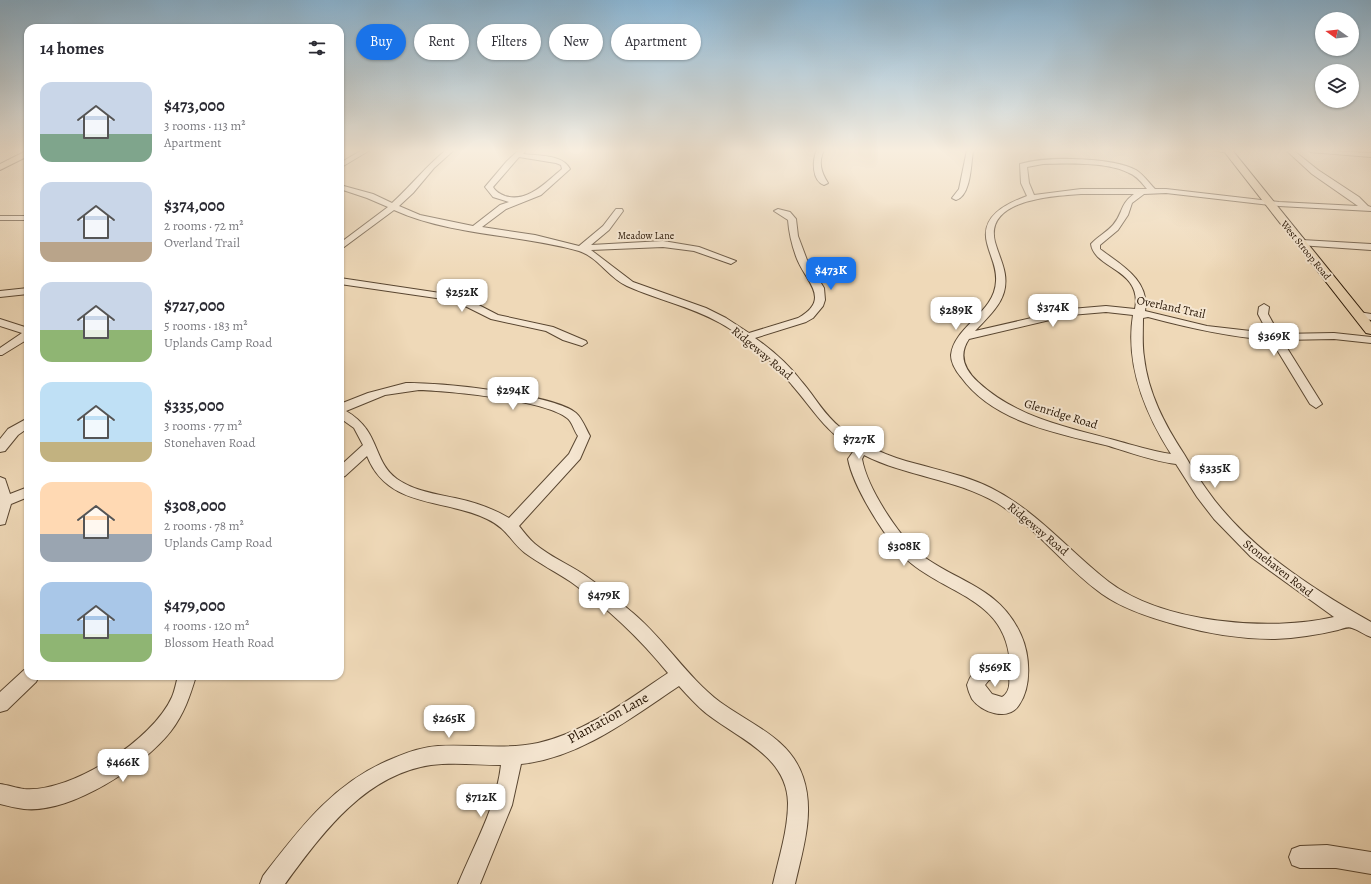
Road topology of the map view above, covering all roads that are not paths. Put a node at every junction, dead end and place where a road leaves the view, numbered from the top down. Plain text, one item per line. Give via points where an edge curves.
1 (354, 191) edge
2 (410, 191) edge
3 (492, 191) edge
4 (540, 191) edge
5 (962, 191) edge
6 (1028, 191) edge
7 (1078, 191) edge
8 (1148, 191) edge
9 (1150, 191) edge
10 (1259, 191) edge
11 (1344, 191) edge
12 (1032, 197) junction
13 (956, 198) dead end
14 (514, 201) junction
15 (1269, 204) junction
16 (394, 206) junction
17 (1369, 209) edge
18 (619, 211) dead end
19 (778, 211) dead end
20 (0, 218) edge
21 (24, 218) edge
22 (474, 229) junction
23 (1302, 243) junction
24 (344, 244) edge
25 (1371, 247) edge
26 (581, 249) junction
27 (731, 260) dead end
28 (344, 282) edge
29 (24, 291) edge
30 (0, 294) edge
31 (1264, 306) dead end
32 (1140, 313) junction
33 (1365, 316) edge
34 (0, 322) edge
35 (1371, 330) edge
36 (24, 331) edge
37 (24, 336) edge
38 (746, 336) junction
39 (967, 336) junction
40 (1275, 338) junction
41 (1371, 340) edge
42 (582, 343) dead end
43 (24, 347) edge
44 (1, 352) edge
45 (1316, 404) dead end
46 (344, 407) edge
47 (344, 416) edge
48 (24, 425) edge
49 (369, 447) junction
50 (0, 448) edge
51 (862, 448) junction
52 (1180, 460) junction
53 (344, 469) edge
54 (0, 482) edge
55 (24, 494) edge
56 (3, 502) edge
57 (0, 520) edge
58 (510, 526) junction
59 (1352, 620) junction
60 (1371, 630) edge
61 (1019, 667) dead end
62 (681, 675) junction
63 (26, 680) edge
64 (186, 680) edge
65 (0, 704) edge
66 (512, 756) junction
67 (0, 794) edge
68 (1300, 857) dead end
69 (1371, 863) edge
70 (271, 884) edge
71 (469, 884) edge
72 (784, 884) edge

1 - 16 street, Ridgeway Road
2 - 16 street
3 - 14 street
4 - 14 street
5 - 13 street
6 - 12 street
7 - 12 street, Glenridge Road
8 - 32 street, Stonehaven Road via 1128,202 1116,228 1094,244 1096,250 1122,268 1134,281 1140,293
9 - 15 street
10 - 15 main road, West Stroop Road
11 - 17 street
12 - 39 street, Glenridge Road via 1002,210 992,222 990,234 1001,268 1000,287 994,303
14 - 22 street via 503,206
15 - 17 street
15 - 23 main road, West Stroop Road
16 - 22 street, Ridgeway Road via 417,217
16 - 24 street
18 - 26 street via 606,228
19 - 38 street via 792,218 799,254 819,288 820,300 814,311 802,320
20 - 21 street
22 - 26 street, Ridgeway Road via 530,237
23 - 25 street
23 - 33 main road, West Stroop Road
26 - 27 street, Meadow Lane via 664,244 695,249
26 - 38 street, Ridgeway Road via 594,255 630,284 711,314
28 - 42 street via 444,296 465,302 495,317 541,326
29 - 30 street
31 - 40 street via 1263,314
32 - 39 street, Overland Trail via 1106,309 1081,310
32 - 40 street, Overland Trail via 1224,332
32 - 52 street, Stonehaven Road via 1138,358 1145,390 1160,427
33 - 35 main road, West Stroop Road
34 - 36 street
37 - 44 street
38 - 51 street, Ridgeway Road via 793,378 834,429
39 - 52 street, Glenridge Road via 958,347 957,355 961,368 974,385 1002,407 1056,429
40 - 41 street, Overland Trail via 1334,336
40 - 45 street
43 - 44 street
46 - 58 street via 380,393 421,385 454,388 541,404 571,415 584,436 575,456
47 - 49 street via 360,428
48 - 50 street via 13,432
49 - 53 street
49 - 58 street via 378,468 394,484 419,494 480,509
51 - 59 street, Ridgeway Road via 892,461 949,477 986,491 1024,514 1105,588 1136,605 1210,627 1270,632 1307,630
51 - 61 street via 855,458 857,470 900,542 919,562 968,588 994,608 1016,641
52 - 59 street, Stonehaven Road via 1219,515 1256,553
54 - 56 street
55 - 56 street
56 - 57 street
58 - 62 street via 530,548 577,578 614,606 665,655
59 - 60 street
62 - 66 street, Plantation Lane via 586,734 537,752
62 - 72 street via 702,699 720,714 771,748 792,775 798,801
63 - 65 street
64 - 67 street via 182,695 161,728 137,752 102,777 60,794 38,798
66 - 70 street, Plantation Lane via 424,757 374,776 352,790 332,808
66 - 71 street via 507,793 499,818
68 - 69 street via 1336,855

